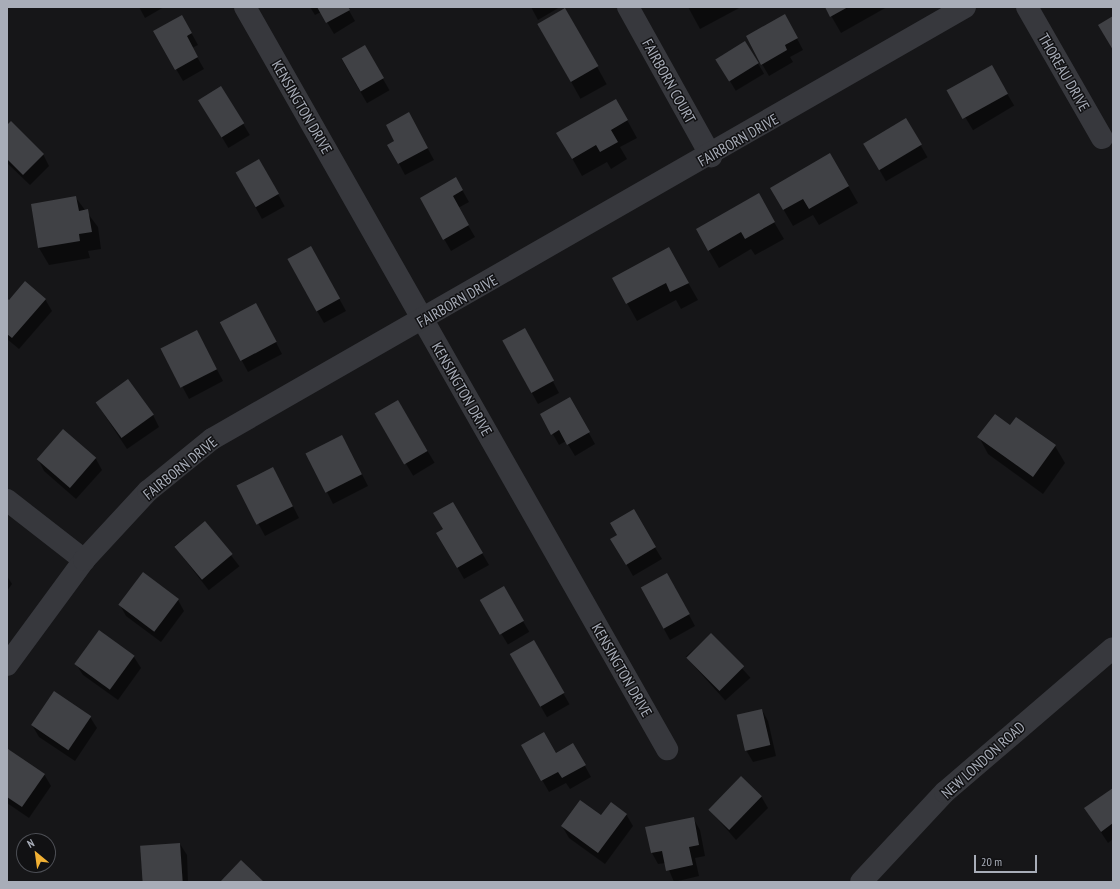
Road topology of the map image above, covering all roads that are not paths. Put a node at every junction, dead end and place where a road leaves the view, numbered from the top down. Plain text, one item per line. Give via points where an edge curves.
1 (245, 7) edge
2 (628, 7) edge
3 (965, 7) edge
4 (1027, 7) edge
5 (1102, 138) dead end
6 (711, 156) junction
7 (423, 320) junction
8 (7, 500) edge
9 (84, 560) junction
10 (1113, 648) edge
11 (7, 665) edge
12 (667, 749) dead end
13 (861, 882) edge

1 - 7 street, KENSINGTON DRIVE
2 - 6 street, FAIRBORN COURT
3 - 6 street, FAIRBORN DRIVE
4 - 5 street, THOREAU DRIVE
6 - 7 street, FAIRBORN DRIVE
7 - 9 street, FAIRBORN DRIVE via 212,439 148,491
7 - 12 street, KENSINGTON DRIVE
8 - 9 street
9 - 11 street, FAIRBORN DRIVE
10 - 13 street, NEW LONDON ROAD via 945,792

